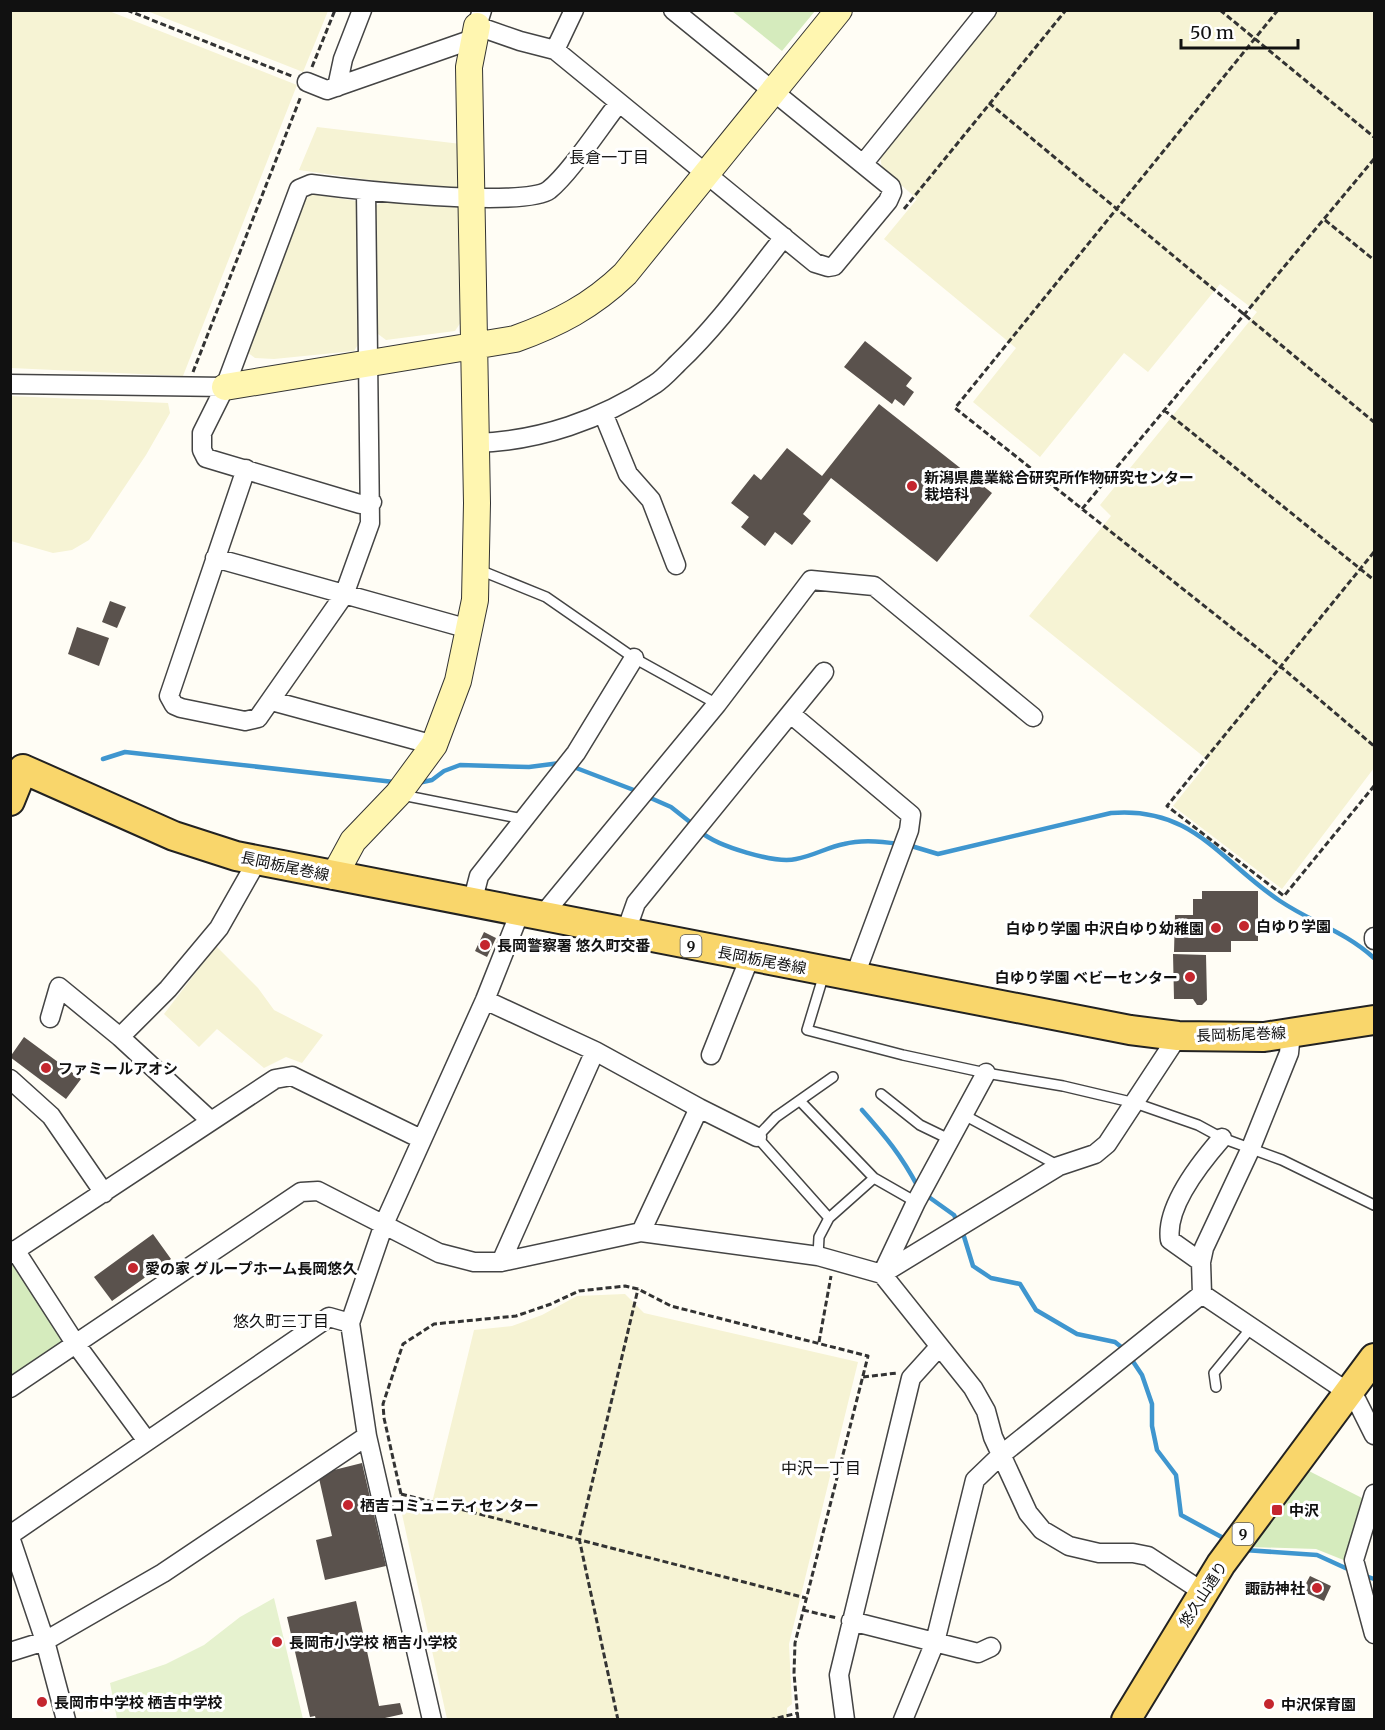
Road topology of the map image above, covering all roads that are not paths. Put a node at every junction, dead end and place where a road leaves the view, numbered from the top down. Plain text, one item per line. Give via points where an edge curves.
1 (362, 10) edge
2 (574, 10) edge
3 (673, 10) edge
4 (839, 10) edge
5 (987, 10) edge
6 (477, 25) edge
7 (555, 50) junction
8 (306, 82) road end
9 (337, 87) junction
10 (774, 91) junction
11 (618, 104) junction
12 (863, 164) junction
13 (706, 175) junction
14 (366, 191) junction
15 (471, 197) junction
16 (784, 237) junction
17 (474, 345) junction
18 (369, 363) junction
19 (10, 384) edge
20 (225, 387) junction
21 (603, 413) junction
22 (476, 444) junction
23 (246, 469) junction
24 (372, 502) junction
25 (214, 558) junction
26 (676, 565) dead end
27 (477, 569) junction
28 (344, 595) junction
29 (469, 629) junction
30 (634, 658) junction
31 (824, 672) dead end
32 (272, 701) junction
33 (717, 704) junction
34 (792, 715) junction
35 (1032, 717) dead end
36 (434, 745) junction
37 (17, 766) edge
38 (398, 794) junction
39 (10, 801) edge
40 (523, 819) junction
41 (257, 861) junction
42 (334, 876) junction
43 (472, 903) junction
44 (531, 915) junction
45 (625, 934) junction
46 (750, 957) junction
47 (825, 972) junction
48 (854, 978) junction
49 (485, 1000) junction
50 (50, 1018) dead end
51 (1374, 1020) edge
52 (1290, 1033) junction
53 (1178, 1036) junction
54 (120, 1037) junction
55 (595, 1051) junction
56 (711, 1055) dead end
57 (986, 1073) junction
58 (833, 1077) dead end
59 (10, 1079) edge
60 (881, 1094) dead end
61 (801, 1102) junction
62 (1135, 1103) junction
63 (699, 1108) junction
64 (964, 1115) junction
65 (211, 1121) junction
66 (757, 1137) junction
67 (1222, 1138) junction
68 (421, 1139) junction
69 (951, 1140) junction
70 (1250, 1150) junction
71 (1059, 1166) junction
72 (874, 1178) junction
73 (104, 1193) junction
74 (916, 1202) junction
75 (1374, 1205) edge
76 (829, 1218) junction
77 (384, 1224) junction
78 (641, 1232) junction
79 (13, 1252) edge
80 (826, 1259) junction
81 (501, 1262) junction
82 (1201, 1262) junction
83 (882, 1274) junction
84 (1202, 1294) junction
85 (350, 1323) junction
86 (1251, 1328) junction
87 (75, 1343) junction
88 (939, 1347) junction
89 (1374, 1358) edge
90 (1216, 1387) dead end
91 (10, 1388) edge
92 (1349, 1393) junction
93 (1374, 1435) edge
94 (368, 1436) junction
95 (147, 1441) junction
96 (1001, 1455) junction
97 (1374, 1494) edge
98 (10, 1536) edge
99 (1203, 1592) junction
100 (851, 1621) junction
101 (1374, 1634) edge
102 (45, 1641) junction
103 (935, 1642) junction
104 (990, 1647) dead end
105 (10, 1652) edge
106 (66, 1719) edge
107 (432, 1719) edge
108 (844, 1719) edge
109 (903, 1719) edge
110 (1126, 1719) edge

1 - 9 street
2 - 7 street
3 - 10 street
4 - 10 street
5 - 12 street
6 - 7 street via 520,42
6 - 9 street
6 - 15 street via 470,67
7 - 11 street
8 - 9 street via 327,90
10 - 12 street
10 - 13 street
11 - 13 street
11 - 15 street via 547,191 525,196
12 - 16 street via 888,184 891,196 834,266 815,263
13 - 16 street
13 - 17 street via 625,274 594,301 538,331
14 - 15 street
14 - 18 street
14 - 20 street via 311,184 299,189
15 - 17 street
16 - 21 street via 689,352 656,384
17 - 18 street
17 - 22 street
18 - 20 street
18 - 24 street
19 - 20 street
20 - 23 street via 202,433 202,450 206,458
21 - 22 street via 529,439
21 - 26 street via 627,474 651,500
22 - 27 street
23 - 24 street via 360,504
23 - 25 street
24 - 28 street via 370,523
25 - 28 street
25 - 32 street via 169,696 171,701 181,708 245,721 258,718
27 - 29 street
27 - 30 lane via 546,597
28 - 29 street
28 - 32 street
29 - 36 street via 458,681
30 - 33 lane
30 - 40 street via 576,753
31 - 34 street
32 - 36 street
33 - 35 street via 811,580 874,586
33 - 44 street
34 - 45 street via 636,903
34 - 48 street via 911,815 909,830
36 - 38 street
37 - 39 main road, 長岡栃尾巻線 / 9
37 - 41 main road, 長岡栃尾巻線 / 9 via 174,836
38 - 40 lane
38 - 42 street via 353,841
40 - 43 street via 479,876
41 - 42 main road, 長岡栃尾巻線 / 9
41 - 54 street via 219,928 168,989
42 - 43 main road, 長岡栃尾巻線 / 9
43 - 44 main road, 長岡栃尾巻線 / 9
44 - 45 main road, 長岡栃尾巻線 / 9
44 - 49 street
45 - 46 main road, 長岡栃尾巻線 / 9
46 - 47 main road, 長岡栃尾巻線 / 9
46 - 56 street
47 - 48 main road, 長岡栃尾巻線 / 9
47 - 57 lane via 807,1030
48 - 53 main road, 長岡栃尾巻線 / 9
49 - 55 street
49 - 68 street
50 - 54 street via 59,987
51 - 52 main road, 長岡栃尾巻線 / 9
52 - 53 main road, 長岡栃尾巻線 / 9
52 - 70 street via 1289,1053
53 - 62 street
54 - 65 street
55 - 63 street
55 - 81 street
57 - 62 lane
57 - 64 street
58 - 61 lane
59 - 73 street via 51,1116
60 - 69 lane via 920,1125
61 - 66 lane via 776,1117
61 - 72 lane
62 - 67 lane via 1198,1125
62 - 71 street via 1107,1144 1095,1154
63 - 66 street
63 - 78 street
64 - 69 street
64 - 71 lane
65 - 68 street via 274,1078 292,1076
65 - 73 street
66 - 76 lane
67 - 70 lane
67 - 82 street via 1196,1167 1168,1227 1170,1240
68 - 77 street
69 - 74 street
70 - 75 lane via 1282,1160
70 - 82 street
71 - 83 street
72 - 74 lane
72 - 76 lane
73 - 79 street
74 - 83 street
76 - 80 lane via 819,1238
77 - 81 street via 439,1253 483,1263
77 - 85 street
77 - 87 street via 318,1191 300,1192
78 - 80 street
78 - 81 street
79 - 87 street
80 - 83 street
82 - 84 street
83 - 88 street
84 - 86 street
84 - 96 street
85 - 94 street
85 - 95 street via 329,1317
86 - 90 lane via 1214,1373
86 - 92 street
87 - 91 street
87 - 95 street
88 - 96 street via 973,1388 986,1411
88 - 100 street via 911,1378
89 - 92 main road, 悠久山通り / 9
92 - 93 street
92 - 99 main road, 悠久山通り / 9
94 - 102 street via 163,1573
94 - 107 street
95 - 98 street
96 - 99 street via 1028,1513 1042,1530 1070,1546 1099,1553 1133,1552 1148,1556
96 - 103 street via 975,1480
97 - 101 street via 1354,1560
98 - 102 street
99 - 110 main road, 悠久山通り / 9
100 - 103 street
100 - 108 street via 838,1675
102 - 105 street
102 - 106 street
103 - 104 street via 978,1653
103 - 109 street

